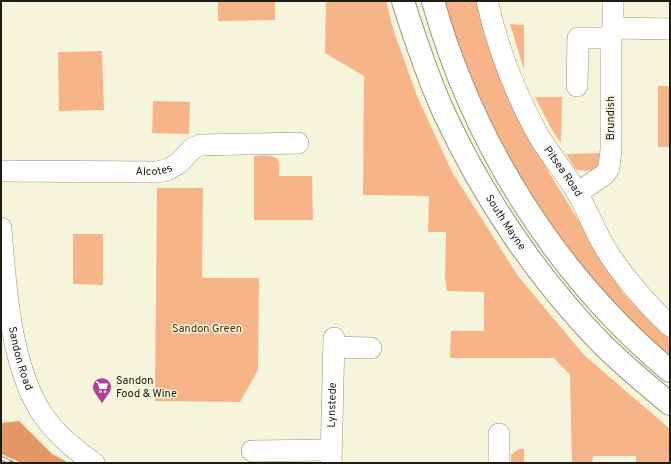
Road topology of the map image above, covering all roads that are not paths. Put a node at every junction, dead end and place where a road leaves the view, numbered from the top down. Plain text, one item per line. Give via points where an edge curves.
1 (403, 1) edge
2 (433, 1) edge
3 (487, 1) edge
4 (613, 1) edge
5 (670, 29) edge
6 (612, 33) junction
7 (578, 86) dead end
8 (298, 143) dead end
9 (1, 171) edge
10 (577, 192) junction
11 (1, 237) edge
12 (670, 326) edge
13 (371, 348) dead end
14 (670, 372) edge
15 (670, 404) edge
16 (499, 434) dead end
17 (252, 451) dead end
18 (331, 457) edge
19 (94, 463) edge
20 (499, 463) edge

1 - 15 main road, South Mayne via 444,114 492,203 529,258 571,310 602,344
2 - 14 main road via 470,105 517,193 585,287 618,323
3 - 10 street, Pitsea Road via 501,53 536,132
4 - 6 street, Brundish
5 - 6 street
6 - 7 street via 578,38
6 - 10 street, Brundish via 609,168 604,175
8 - 9 street, Alcotes via 200,145 192,149 179,163 158,172
10 - 12 street, Pitsea Road via 605,247 630,284
11 - 19 street, Sandon Road via 10,317 24,379 43,416 60,435
13 - 18 street, Lynstede via 334,343
16 - 20 street
17 - 18 street

